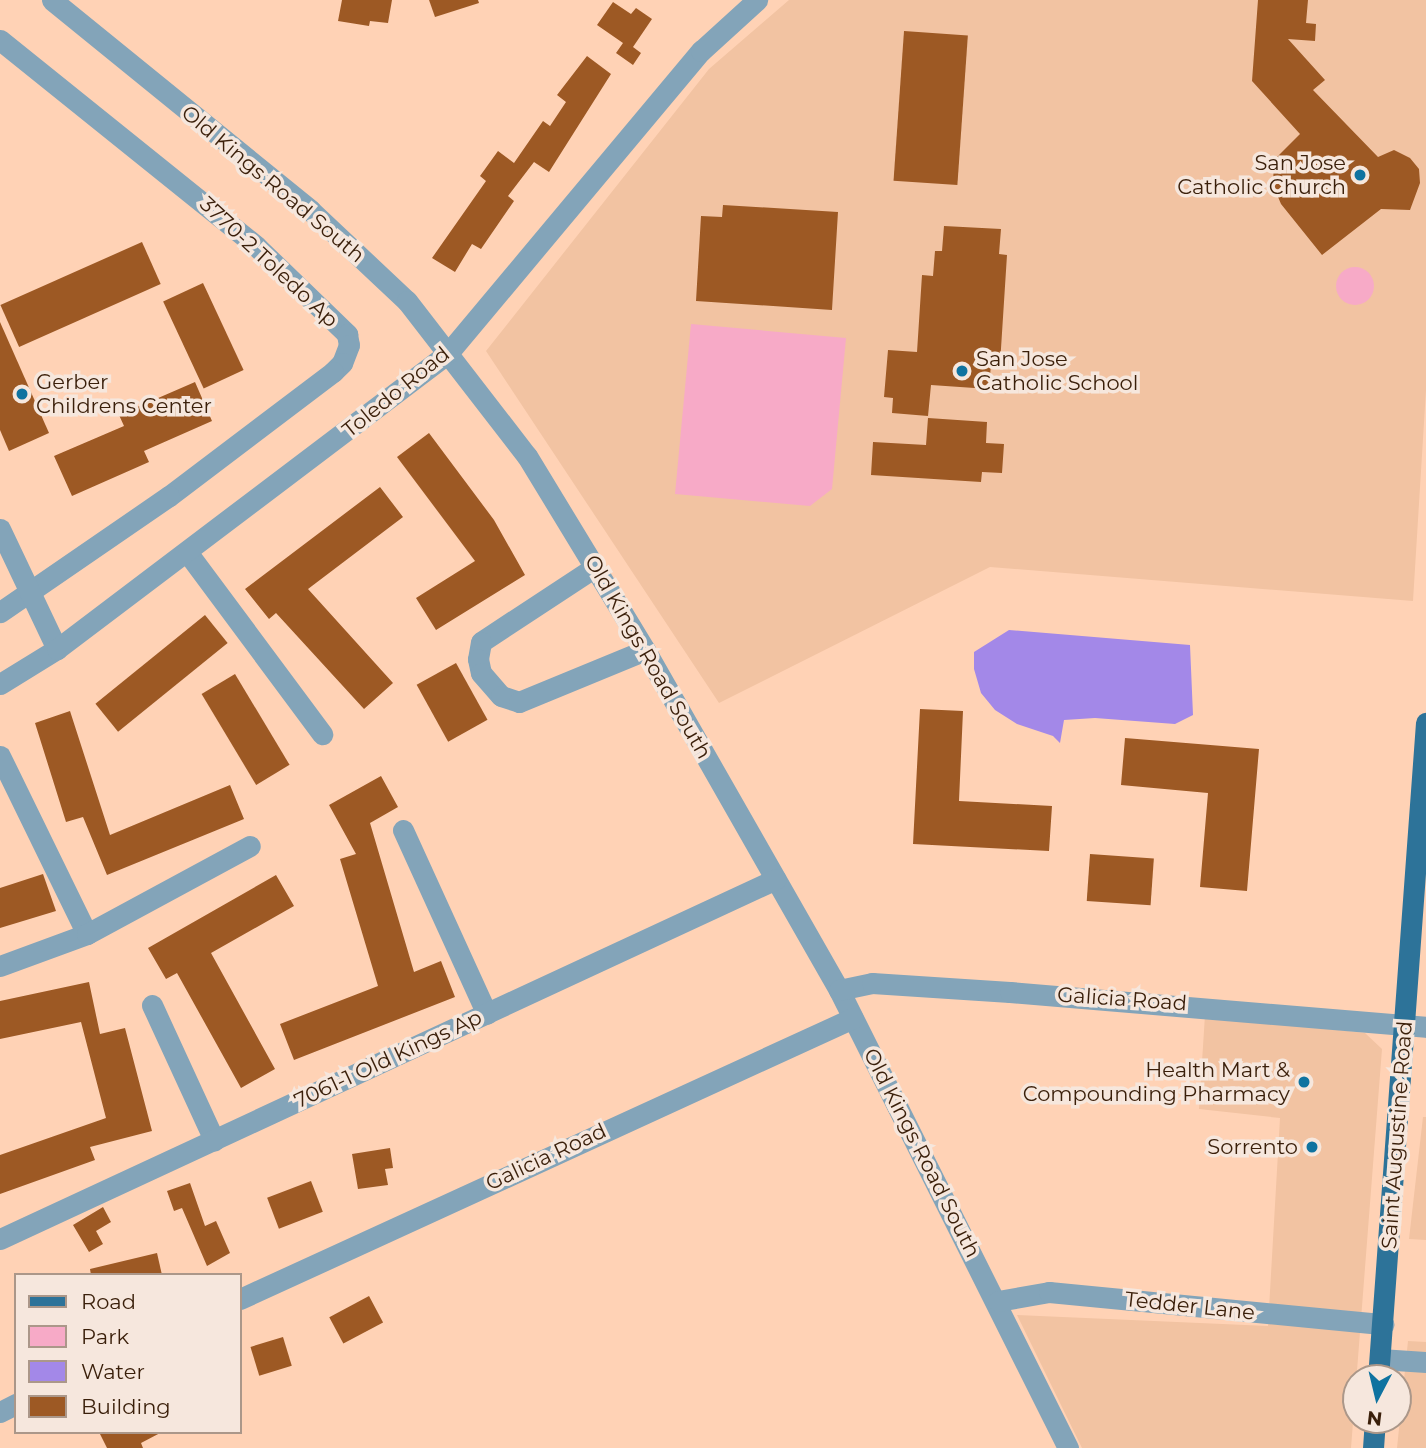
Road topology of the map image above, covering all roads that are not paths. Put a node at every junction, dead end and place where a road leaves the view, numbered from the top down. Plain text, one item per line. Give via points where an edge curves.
1 (52, 0) edge
2 (757, 0) edge
3 (0, 40) edge
4 (449, 352) junction
5 (0, 529) edge
6 (187, 552) junction
7 (595, 566) junction
8 (30, 594) junction
9 (0, 612) edge
10 (57, 649) junction
11 (646, 650) junction
12 (0, 684) edge
13 (1426, 723) edge
14 (322, 734) dead end
15 (0, 756) edge
16 (403, 830) dead end
17 (250, 846) dead end
18 (776, 879) junction
19 (87, 934) junction
20 (0, 966) edge
21 (839, 990) junction
22 (152, 1005) dead end
23 (487, 1014) junction
24 (853, 1018) junction
25 (1416, 1026) edge
26 (214, 1140) junction
27 (0, 1239) edge
28 (242, 1298) edge
29 (998, 1301) junction
30 (1382, 1324) junction
31 (1379, 1364) edge
32 (1068, 1448) edge

1 - 4 street, Old Kings Road South via 310,210 407,301
2 - 4 street, Toledo Road via 701,51
3 - 8 street, 3770-2 Toledo Ap via 256,246 347,334 349,345 333,372
4 - 6 street, Toledo Road
4 - 7 street, Old Kings Road South via 527,456
5 - 8 street
6 - 10 street, Toledo Road
6 - 14 street
7 - 11 street, Old Kings Road South
7 - 11 street via 481,642 481,673 501,696 519,702
8 - 9 street, 3770-2 Toledo Ap
8 - 10 street
10 - 12 street, Toledo Road
11 - 18 street, Old Kings Road South
13 - 25 main road, Saint Augustine Road
15 - 19 street
16 - 23 street
17 - 19 street
18 - 21 street, Old Kings Road South
18 - 23 street, 7061-1 Old Kings Ap
19 - 20 street
21 - 24 street, Old Kings Road South
21 - 25 street, Galicia Road via 872,984 996,991 1235,1007
22 - 26 street
23 - 26 street, 7061-1 Old Kings Ap
24 - 28 street, Galicia Road
24 - 29 street, Old Kings Road South
25 - 30 main road, Saint Augustine Road
26 - 27 street, 7061-1 Old Kings Ap
29 - 30 street, Tedder Lane via 1049,1292
29 - 32 street, Old Kings Road South
30 - 31 main road, Saint Augustine Road

